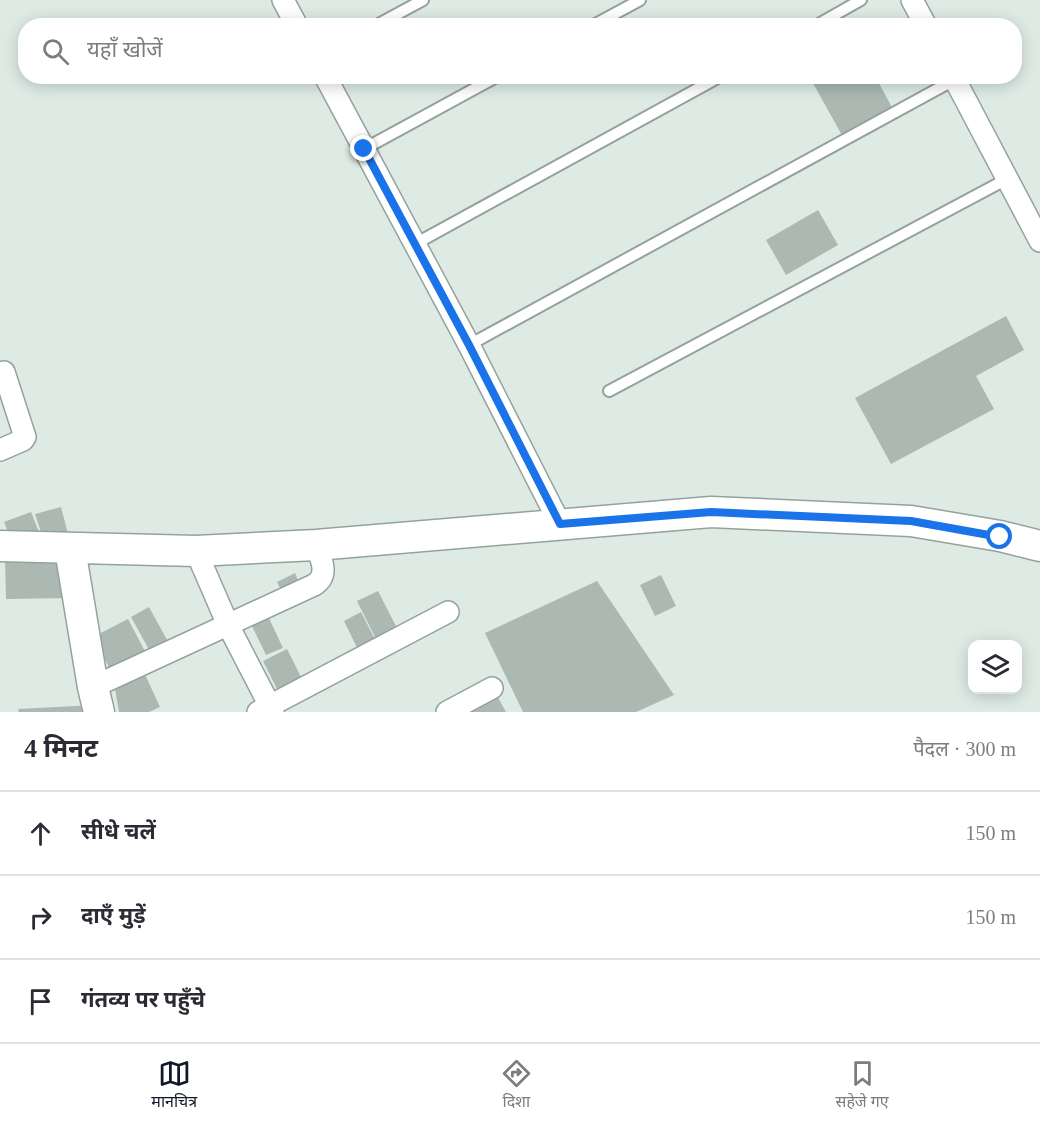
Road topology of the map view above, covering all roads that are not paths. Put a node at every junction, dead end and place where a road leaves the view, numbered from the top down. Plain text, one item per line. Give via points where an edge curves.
1 (283, 0) edge
2 (640, 0) edge
3 (861, 0) edge
4 (912, 0) edge
5 (419, 1) edge
6 (293, 18) edge
7 (389, 18) edge
8 (607, 18) edge
9 (829, 18) edge
10 (922, 18) edge
11 (329, 84) edge
12 (483, 84) edge
13 (707, 84) edge
14 (943, 84) edge
15 (957, 84) edge
16 (364, 149) junction
17 (1007, 179) junction
18 (1040, 241) edge
19 (415, 244) junction
20 (469, 345) junction
21 (4, 372) dead end
22 (609, 391) dead end
23 (0, 450) edge
24 (560, 524) junction
25 (316, 545) junction
26 (0, 546) edge
27 (1040, 546) edge
28 (70, 549) junction
29 (196, 551) junction
30 (447, 612) dead end
31 (228, 625) junction
32 (492, 688) dead end
33 (96, 699) edge
34 (267, 710) edge
35 (447, 712) edge

1 - 6 street
2 - 8 lane
3 - 9 lane
4 - 10 street
5 - 7 lane
11 - 16 street
12 - 16 lane
13 - 19 lane
14 - 20 lane
15 - 17 street
16 - 19 street
17 - 18 street
17 - 22 lane
19 - 20 street
20 - 24 street
21 - 23 street via 25,437
24 - 25 street
24 - 27 street via 711,512 840,516 911,521
25 - 29 street
25 - 31 street via 323,566 321,580
26 - 28 street
28 - 29 street
28 - 33 street
29 - 31 street
30 - 34 street
31 - 33 street
31 - 34 street
32 - 35 street

